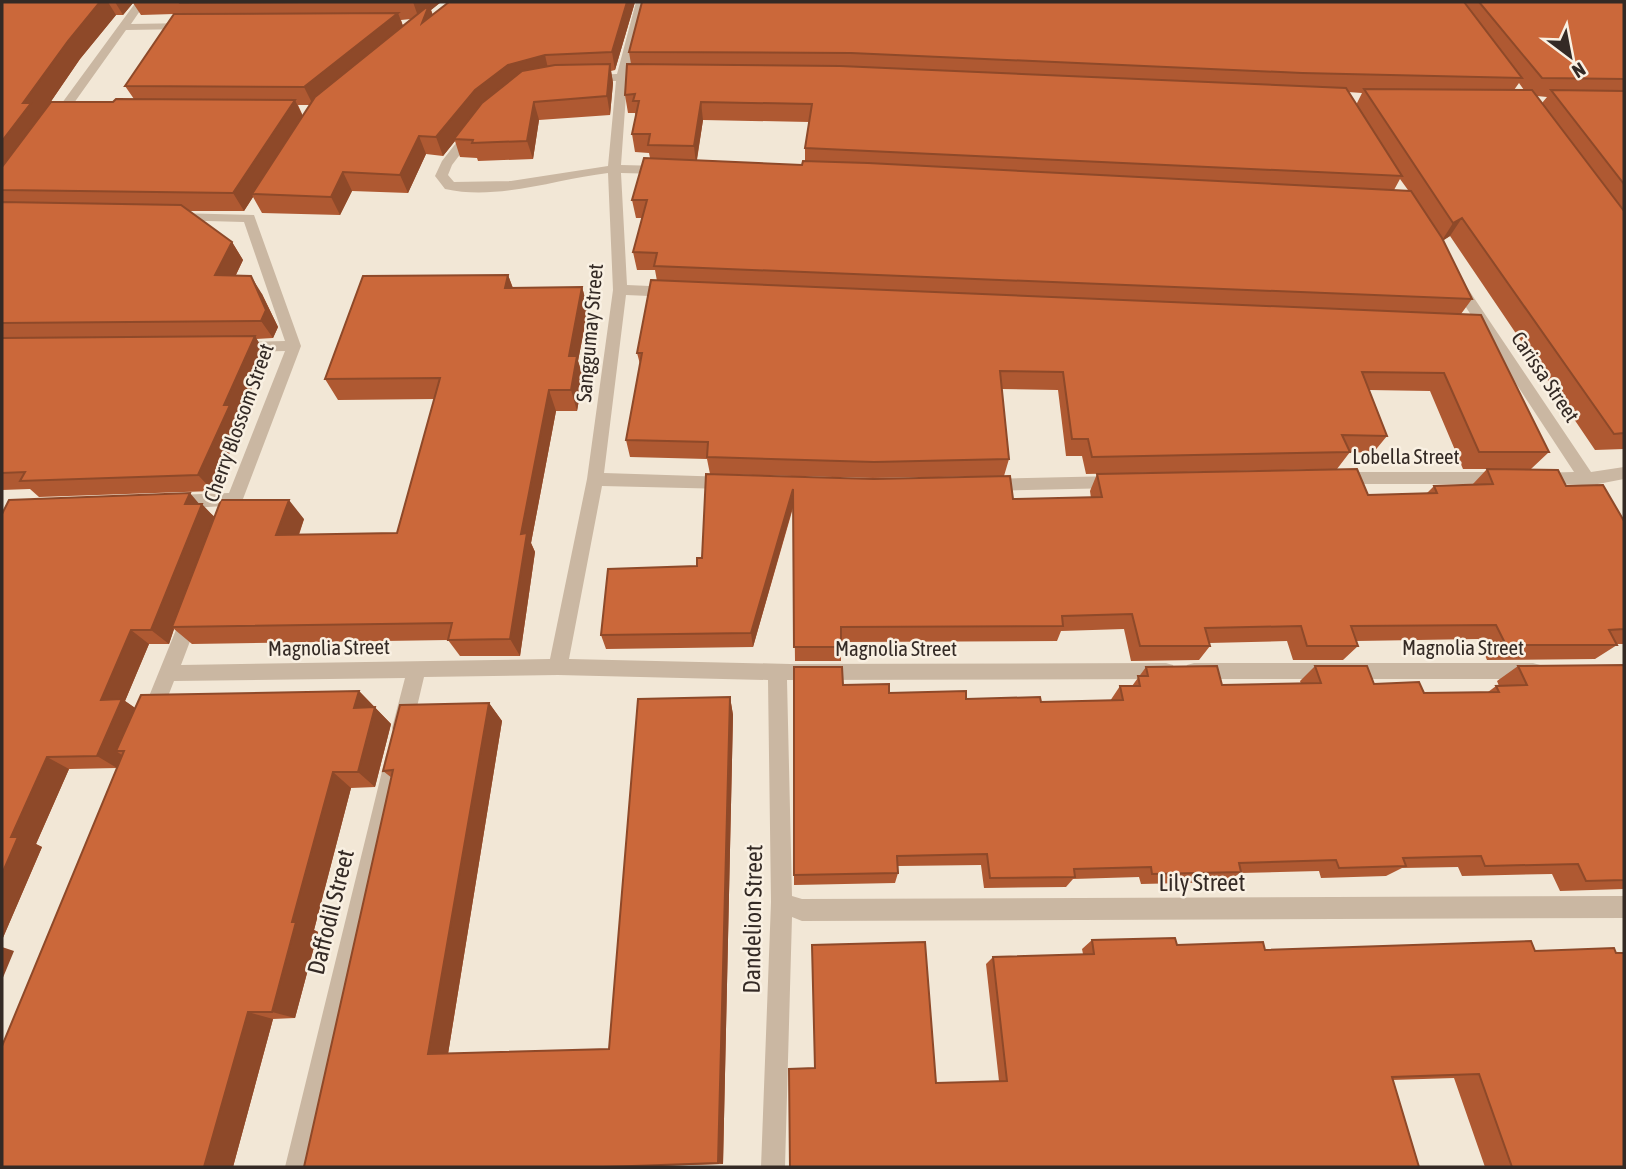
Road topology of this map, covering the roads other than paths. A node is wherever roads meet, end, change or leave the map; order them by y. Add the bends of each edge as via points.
1 (141, 2) edge
2 (641, 2) edge
3 (202, 26) edge
4 (123, 27) junction
5 (622, 77) junction
6 (661, 77) edge
7 (574, 78) edge
8 (480, 122) edge
9 (48, 131) edge
10 (614, 169) junction
11 (681, 170) edge
12 (157, 216) edge
13 (1449, 270) edge
14 (620, 290) junction
15 (689, 293) edge
16 (294, 346) junction
17 (225, 347) edge
18 (1624, 473) edge
19 (1315, 478) edge
20 (595, 479) junction
21 (1586, 479) junction
22 (1135, 482) edge
23 (747, 483) edge
24 (970, 485) edge
25 (235, 499) junction
26 (1601, 500) edge
27 (152, 503) edge
28 (221, 536) edge
29 (197, 598) edge
30 (558, 667) junction
31 (416, 670) junction
32 (777, 671) junction
33 (1555, 671) edge
34 (169, 673) junction
35 (142, 735) edge
36 (782, 902) junction
37 (1624, 907) edge
38 (297, 1167) edge
39 (773, 1167) edge

1 - 4 street
2 - 5 street, Sanggumay Street
3 - 4 street
4 - 9 street via 71,110
5 - 6 street
5 - 7 street
5 - 10 street, Sanggumay Street
8 - 10 street via 446,164 441,176 450,186 494,186
10 - 11 street
10 - 14 street, Sanggumay Street
12 - 16 street, Cherry Blossom Street via 252,213
13 - 21 street, Carissa Street via 1477,326
14 - 15 street
14 - 20 street, Sanggumay Street
16 - 17 street
16 - 25 street, Cherry Blossom Street
18 - 21 street, Lobella Street
19 - 21 street, Lobella Street
20 - 23 street
20 - 30 street, Sanggumay Street
21 - 26 street, Carissa Street
22 - 24 street
25 - 27 street
25 - 28 street, Cherry Blossom Street
29 - 34 street
30 - 31 street, Magnolia Street
30 - 32 street, Magnolia Street
31 - 34 street, Magnolia Street
31 - 38 street, Daffodil Street
32 - 33 street, Magnolia Street
32 - 36 street, Dandelion Street
34 - 35 street
36 - 37 street, Lily Street via 802,910
36 - 39 street, Dandelion Street

